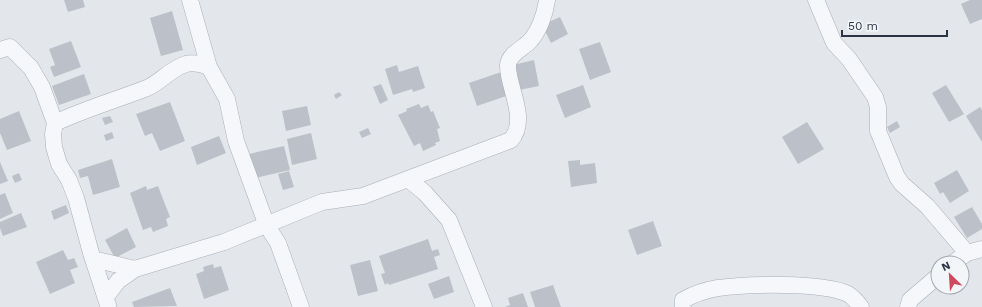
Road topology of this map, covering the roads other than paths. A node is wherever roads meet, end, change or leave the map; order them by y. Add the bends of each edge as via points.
1 (190, 0) edge
2 (546, 0) edge
3 (816, 0) edge
4 (0, 50) edge
5 (210, 67) junction
6 (55, 123) junction
7 (409, 180) junction
8 (266, 226) junction
9 (975, 251) edge
10 (93, 260) junction
11 (135, 269) junction
12 (930, 283) edge
13 (107, 302) edge
14 (300, 307) edge
15 (484, 307) edge
16 (683, 307) edge
17 (862, 307) edge
18 (908, 307) edge

1 - 5 street
2 - 7 street via 541,23 529,42 511,58 508,65 517,103 515,136 511,140
3 - 9 street via 834,43 849,59 875,97 878,107 878,131 897,177
4 - 6 street via 10,46 31,68 42,87
5 - 6 street via 194,63 185,64 148,87 88,108
5 - 8 street via 227,99 236,141
6 - 10 street via 54,147 59,164 76,198
7 - 8 street via 363,196 322,202
7 - 15 street via 426,193 449,220
8 - 11 street via 224,242
8 - 14 street via 278,243
10 - 11 street
10 - 13 street
11 - 13 street via 118,281
12 - 18 street via 910,300
16 - 17 street via 683,300 717,288 775,285 828,289 849,295

